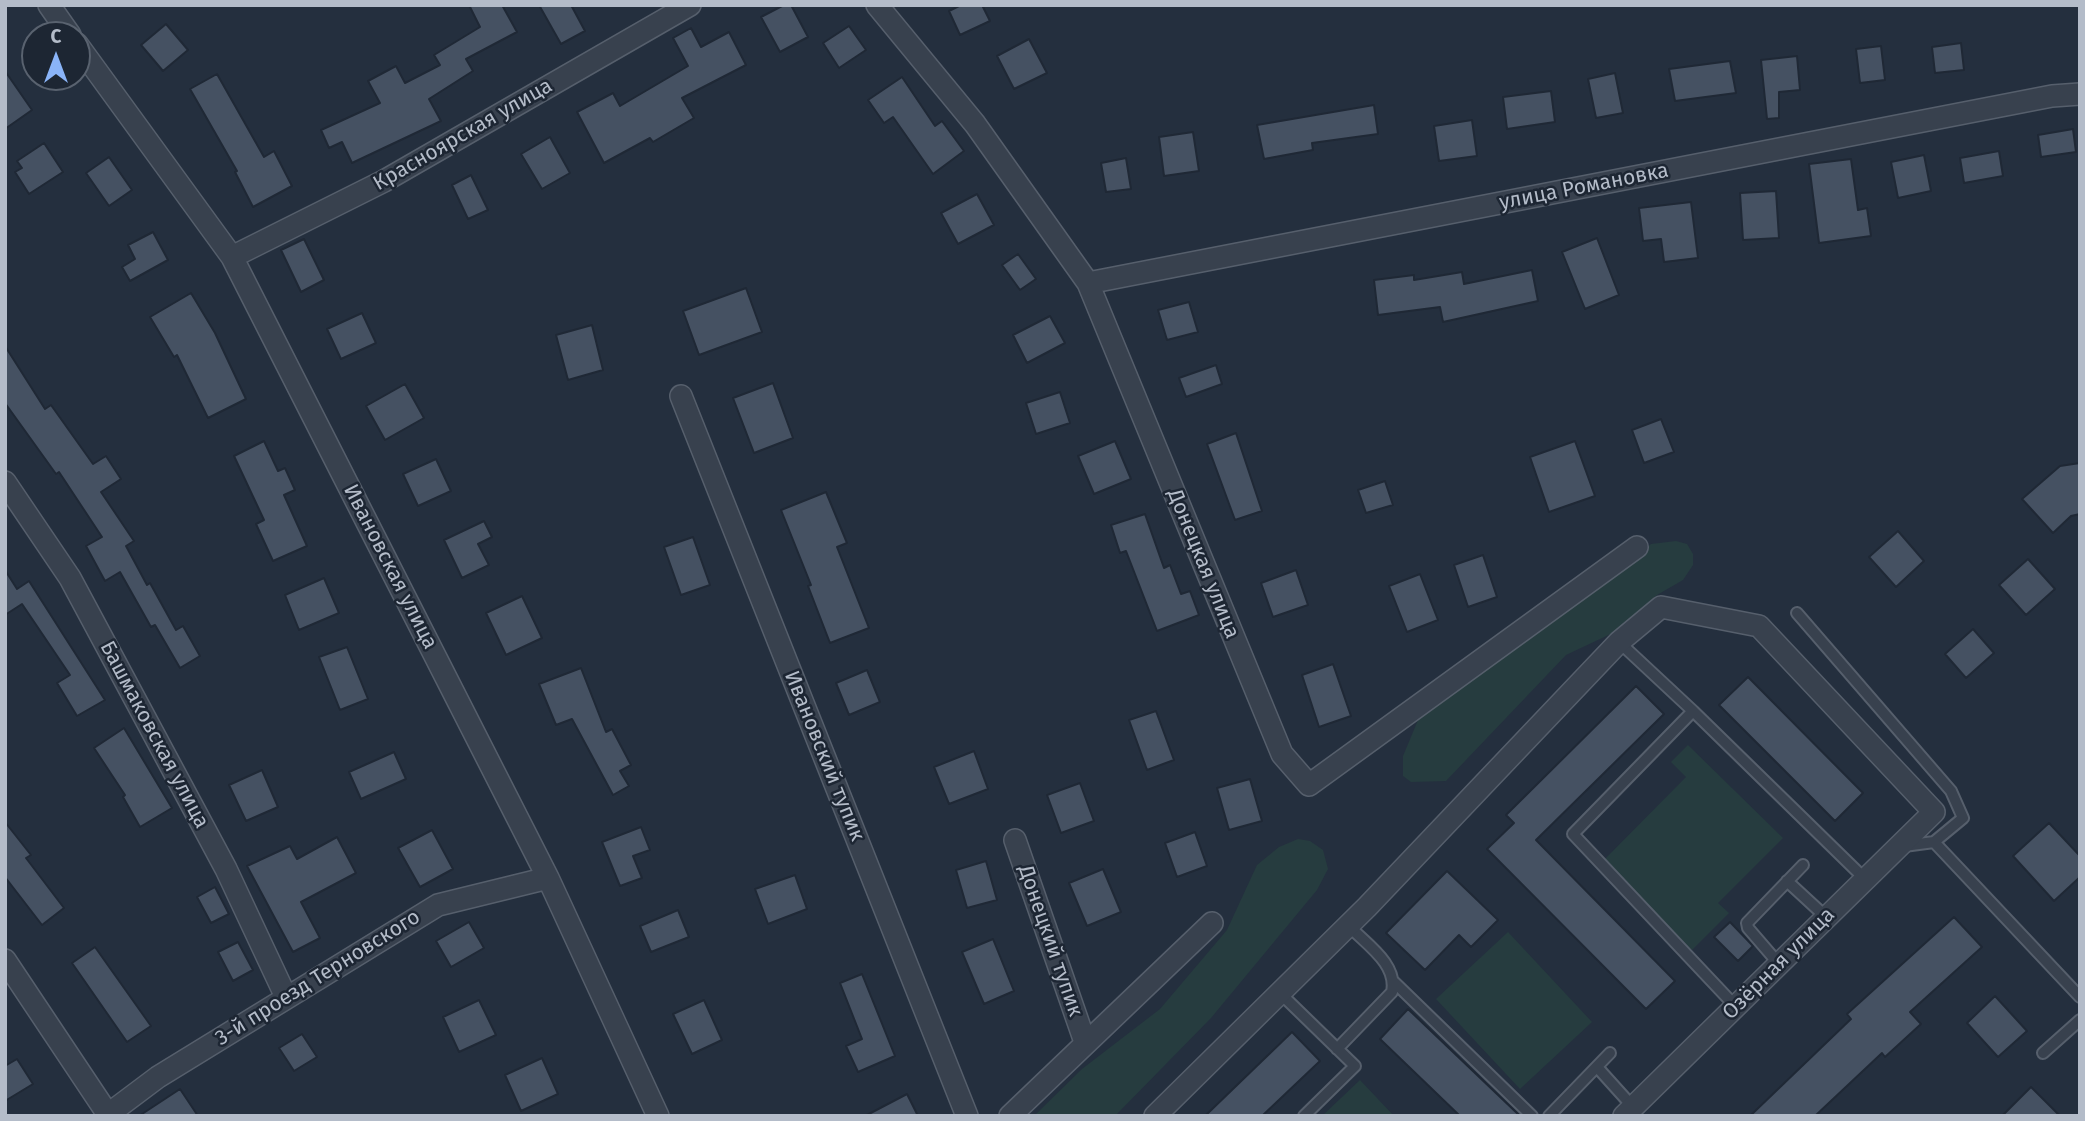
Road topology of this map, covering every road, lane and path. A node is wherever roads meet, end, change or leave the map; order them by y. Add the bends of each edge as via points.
1 (48, 5) edge
2 (690, 5) edge
3 (877, 5) edge
4 (60, 21) edge
5 (91, 63) edge
6 (2080, 94) edge
7 (232, 257) junction
8 (1088, 283) junction
9 (681, 396) dead end
10 (5, 482) edge
11 (1637, 547) dead end
12 (1797, 613) dead end
13 (1619, 642) junction
14 (1693, 711) junction
15 (1015, 840) dead end
16 (1934, 842) junction
17 (1898, 847) junction
18 (1803, 865) dead end
19 (548, 878) junction
20 (1864, 878) junction
21 (1787, 881) junction
22 (1826, 917) junction
23 (1212, 923) dead end
24 (1349, 926) junction
25 (5, 960) edge
26 (1779, 964) junction
27 (1394, 982) junction
28 (1280, 993) junction
29 (286, 997) junction
30 (2080, 997) edge
31 (1737, 1008) junction
32 (2080, 1020) edge
33 (1085, 1042) junction
34 (1337, 1049) junction
35 (1611, 1053) dead end
36 (2043, 1053) dead end
37 (1597, 1067) junction
38 (1628, 1111) edge
39 (108, 1115) edge
40 (658, 1116) edge
41 (967, 1116) edge
42 (1010, 1116) edge
43 (1156, 1116) edge
44 (1304, 1116) edge
45 (1532, 1116) edge
46 (1549, 1116) edge

1 - 4 street
2 - 7 street, Красноярская улица via 384,181
3 - 8 street, Донецкая улица via 975,124
5 - 7 street, Ивановская улица
6 - 8 street, улица Романовка
7 - 19 street, Ивановская улица
8 - 11 street, Донецкая улица via 1282,754 1309,785
9 - 41 street, Ивановский тупик
10 - 29 street, Башмаковская улица via 70,578 226,869
12 - 16 lane via 1951,791 1962,818
13 - 14 lane
13 - 17 street, Озёрная улица via 1661,607 1759,626 1934,812
13 - 24 street
14 - 20 lane
14 - 31 lane via 1573,834
15 - 33 street, Донецкий тупик
16 - 17 lane
16 - 30 lane
17 - 20 street, Озёрная улица
18 - 21 lane
19 - 29 street, 3-й проезд Терновского via 438,905
19 - 40 street, Ивановская улица
20 - 22 street, Озёрная улица
21 - 22 lane
21 - 26 lane via 1747,923
22 - 26 street, Озёрная улица
23 - 33 street
24 - 27 lane via 1391,970
24 - 28 street
25 - 39 street
26 - 31 street, Озёрная улица
27 - 34 lane via 1392,992
27 - 45 lane
28 - 34 lane
28 - 43 street
29 - 39 street, 3-й проезд Терновского
31 - 38 street, Озёрная улица
32 - 36 lane
33 - 42 street
34 - 44 lane via 1355,1066
35 - 37 lane
37 - 38 lane
37 - 46 lane

